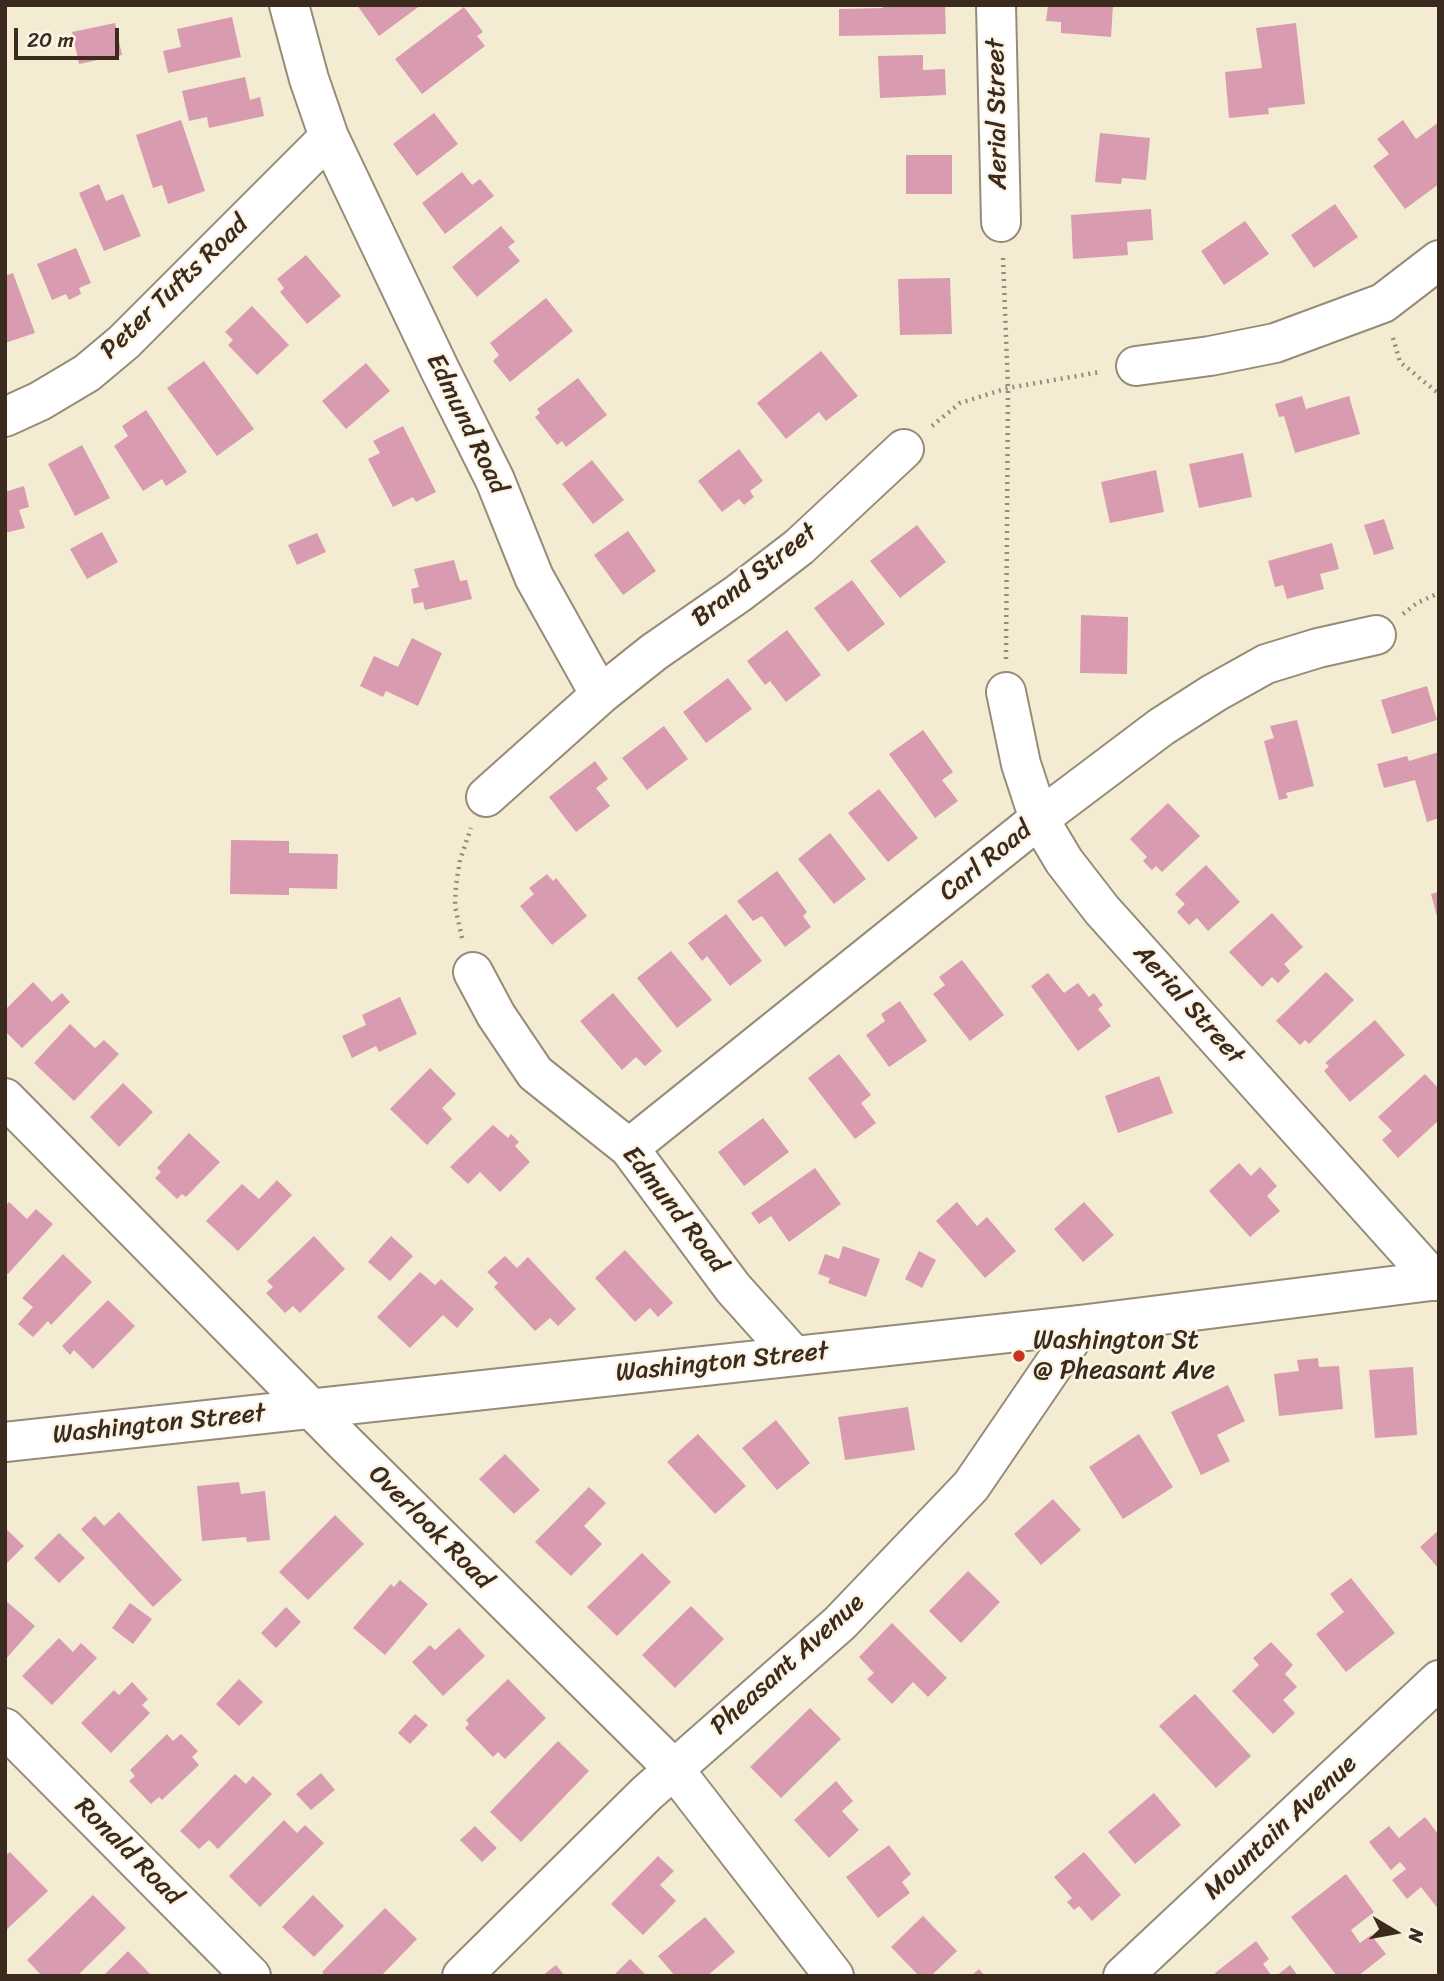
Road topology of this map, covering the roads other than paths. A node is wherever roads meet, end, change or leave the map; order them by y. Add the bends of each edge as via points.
1 (289, 5) edge
2 (996, 5) edge
3 (329, 137) junction
4 (1001, 222) road end
5 (1439, 260) edge
6 (1136, 366) road end
7 (5, 417) edge
8 (904, 449) road end
9 (1376, 635) dead end
10 (1006, 692) road end
11 (600, 695) junction
12 (486, 797) road end
13 (1039, 819) junction
14 (473, 972) road end
15 (5, 1098) edge
16 (629, 1148) junction
17 (1437, 1281) edge
18 (1081, 1325) junction
19 (794, 1356) junction
20 (311, 1408) junction
21 (5, 1442) edge
22 (1439, 1680) edge
23 (5, 1728) edge
24 (673, 1768) junction
25 (251, 1976) edge
26 (462, 1976) edge
27 (834, 1976) edge
28 (1123, 1976) edge

1 - 3 street, Edmund Road
2 - 4 street, Aerial Street
3 - 7 street, Peter Tufts Road via 124,342 87,373
3 - 11 street, Edmund Road via 495,480 534,577
5 - 6 street via 1383,303 1275,343
8 - 11 street, Brand Street via 799,547
9 - 13 street, Carl Road via 1266,664 1214,692
10 - 13 street, Aerial Street via 1021,764
11 - 12 street
13 - 16 street, Carl Road
13 - 17 street, Aerial Street via 1102,910
14 - 16 street, Edmund Road via 535,1073
15 - 20 street, Overlook Road
16 - 19 street, Edmund Road via 733,1287
17 - 18 street, Washington Street
18 - 19 street, Washington Street
18 - 24 street, Pheasant Avenue via 971,1486 840,1623
19 - 20 street, Washington Street
20 - 21 street, Washington Street
20 - 24 street, Overlook Road
22 - 28 street, Mountain Avenue
23 - 25 street, Ronald Road
24 - 26 street, Pheasant Avenue
24 - 27 street, Overlook Road

